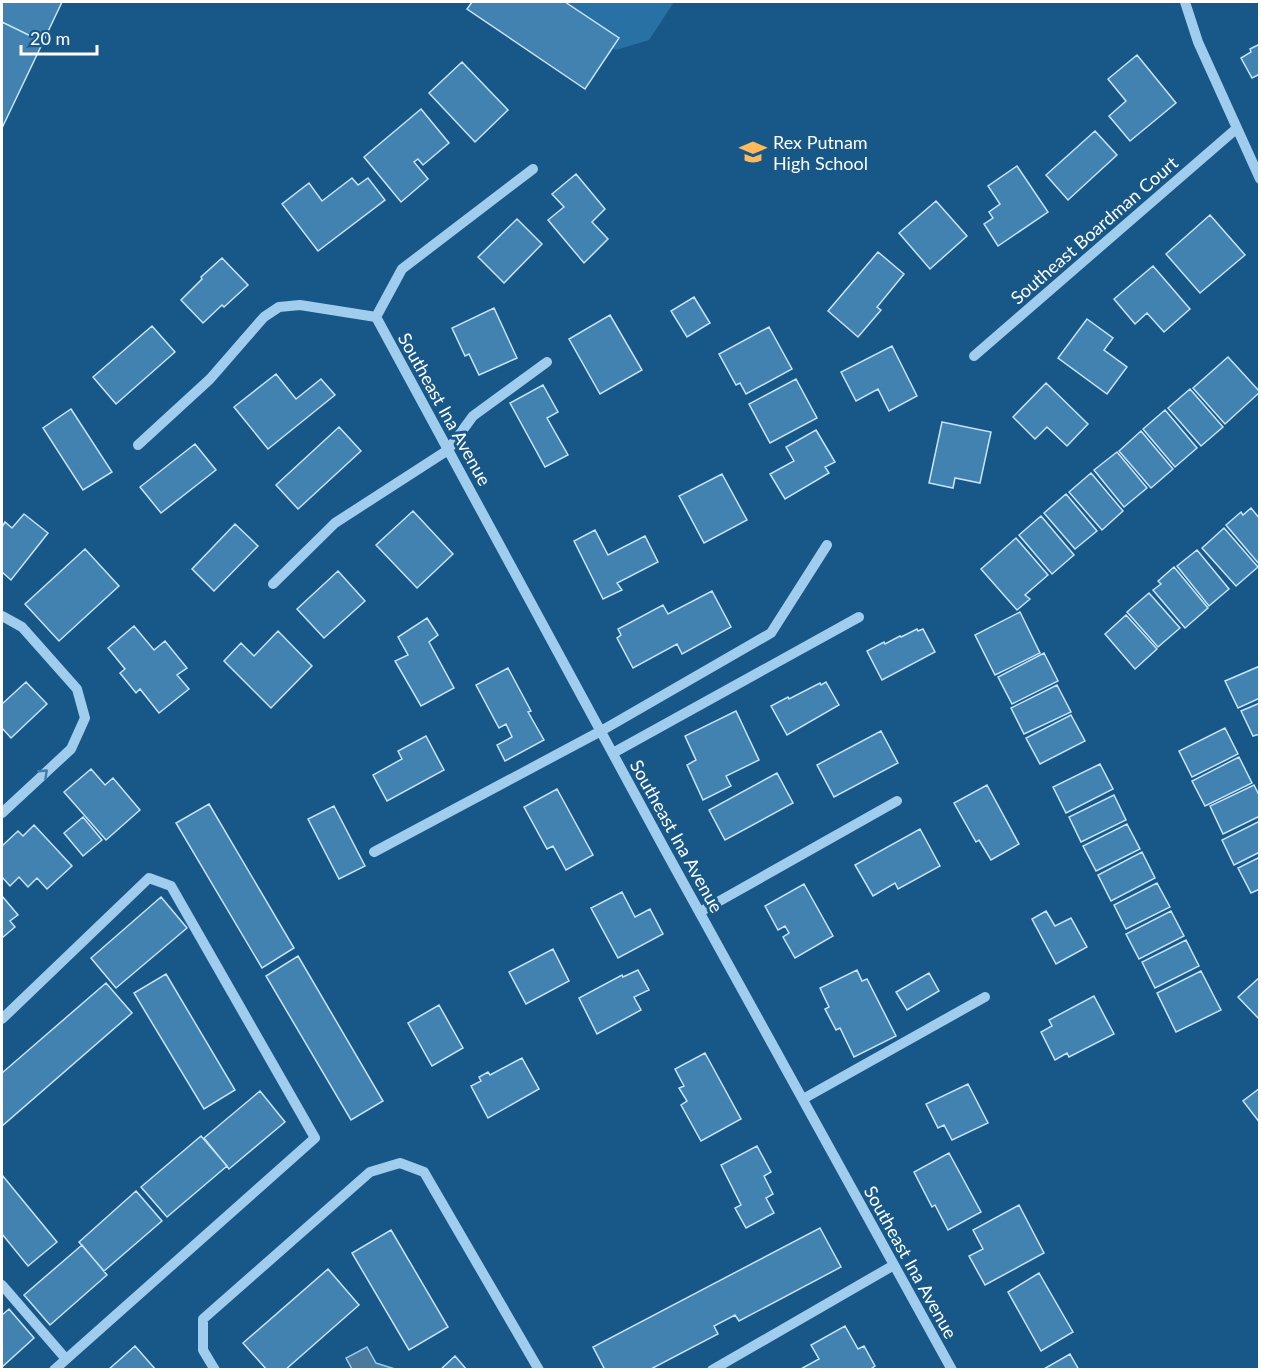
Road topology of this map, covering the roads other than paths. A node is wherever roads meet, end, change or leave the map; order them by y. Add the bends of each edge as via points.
1 (1185, 2) edge
2 (1236, 129) junction
3 (533, 169) dead end
4 (1260, 179) edge
5 (376, 317) junction
6 (974, 356) dead end
7 (547, 362) dead end
8 (138, 445) dead end
9 (448, 450) junction
10 (827, 545) dead end
11 (273, 584) dead end
12 (2, 616) edge
13 (859, 617) dead end
14 (601, 731) junction
15 (613, 753) junction
16 (897, 801) dead end
17 (2, 813) edge
18 (374, 852) dead end
19 (700, 912) junction
20 (985, 998) dead end
21 (2, 1019) edge
22 (802, 1099) junction
23 (894, 1265) junction
24 (2, 1284) edge
25 (66, 1359) junction
26 (54, 1370) edge
27 (215, 1370) edge
28 (539, 1370) edge
29 (712, 1370) edge
30 (952, 1370) edge

1 - 2 street
2 - 4 street
2 - 6 street, Southeast Boardman Court
3 - 5 street via 402,269
5 - 8 street via 300,305 279,307 264,317 210,379
5 - 9 street, Southeast Ina Avenue
7 - 9 street via 473,416
9 - 11 street via 335,523
9 - 14 street, Southeast Ina Avenue
10 - 14 street via 771,633
17 -> 12 street via 71,749 85,718 77,689 22,627
13 - 15 street
14 - 15 street, Southeast Ina Avenue
14 - 18 street
15 - 19 street, Southeast Ina Avenue
16 - 19 street
19 - 22 street, Southeast Ina Avenue
20 - 22 street
21 - 25 street via 149,878 171,886 315,1138
22 - 23 street, Southeast Ina Avenue
23 - 29 street
23 - 30 street, Southeast Ina Avenue
24 - 25 street
25 - 26 street
27 - 28 street via 203,1350 203,1319 370,1172 400,1163 424,1172

